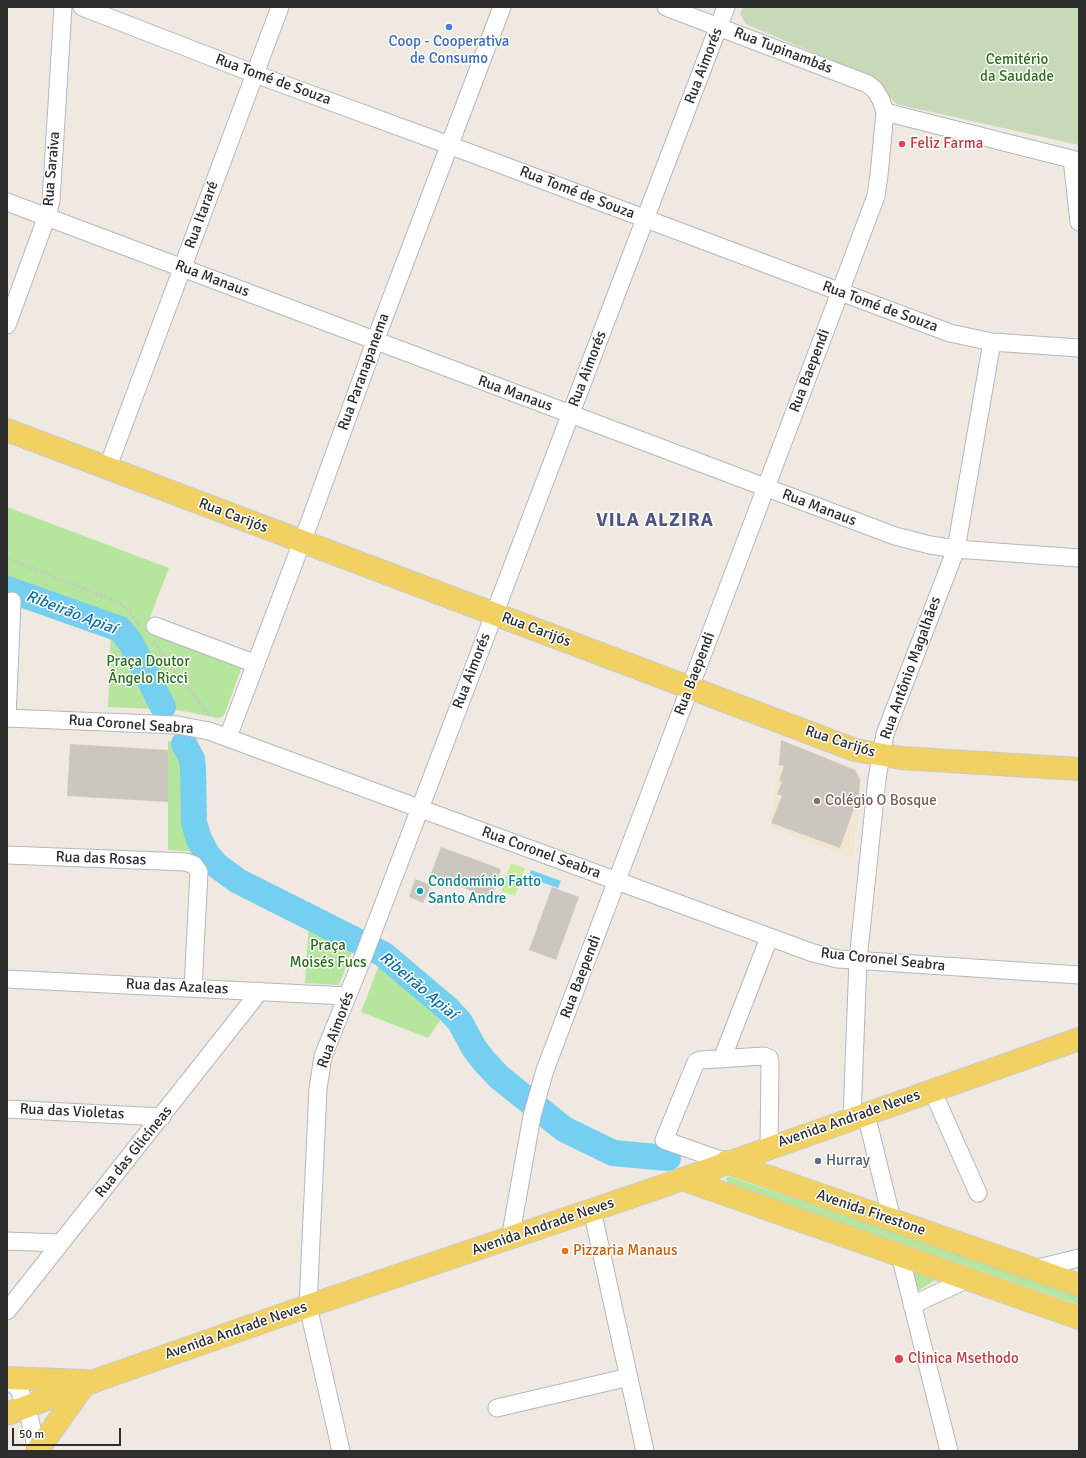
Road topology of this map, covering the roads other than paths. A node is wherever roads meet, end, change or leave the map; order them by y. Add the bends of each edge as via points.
1 (63, 7) edge
2 (82, 7) edge
3 (280, 7) edge
4 (502, 7) edge
5 (666, 7) edge
6 (726, 7) edge
7 (719, 27) junction
8 (255, 74) junction
9 (885, 112) junction
10 (448, 145) junction
11 (1076, 160) edge
12 (7, 202) edge
13 (48, 216) junction
14 (645, 219) junction
15 (1079, 222) edge
16 (183, 267) junction
17 (840, 292) junction
18 (7, 325) edge
19 (375, 342) junction
20 (992, 342) junction
21 (1079, 348) edge
22 (571, 414) junction
23 (7, 430) edge
24 (107, 469) junction
25 (765, 488) junction
26 (302, 542) junction
27 (956, 549) junction
28 (1079, 558) edge
29 (12, 601) dead end
30 (494, 614) junction
31 (149, 631) road end
32 (256, 664) junction
33 (690, 688) junction
34 (7, 718) edge
35 (228, 737) junction
36 (881, 756) junction
37 (1079, 769) edge
38 (420, 808) junction
39 (7, 855) edge
40 (617, 882) junction
41 (769, 938) junction
42 (858, 960) junction
43 (1079, 975) edge
44 (7, 979) edge
45 (193, 988) junction
46 (260, 991) junction
47 (347, 996) junction
48 (1079, 1039) edge
49 (722, 1059) junction
50 (932, 1090) junction
51 (7, 1109) edge
52 (859, 1116) junction
53 (162, 1117) junction
54 (769, 1148) junction
55 (726, 1162) junction
56 (682, 1179) junction
57 (978, 1192) dead end
58 (592, 1210) junction
59 (892, 1220) junction
60 (510, 1239) junction
61 (7, 1241) edge
62 (61, 1243) junction
63 (900, 1255) junction
64 (1079, 1258) edge
65 (1034, 1269) junction
66 (968, 1279) junction
67 (1079, 1285) edge
68 (912, 1305) junction
69 (308, 1306) junction
70 (7, 1311) edge
71 (1079, 1318) edge
72 (629, 1377) junction
73 (7, 1379) edge
74 (92, 1382) junction
75 (497, 1408) dead end
76 (17, 1410) edge
77 (37, 1451) edge
78 (341, 1451) edge
79 (645, 1451) edge
80 (949, 1451) edge

1 - 13 street, Rua Saraiva
2 - 8 street, Rua Tomé de Souza
3 - 8 street, Rua Itararé
4 - 10 street, Rua Paranapanema
5 - 7 street, Rua Tupinambás
6 - 7 street, Rua Aimorés
7 - 9 street, Rua Tupinambás via 868,84 875,90
7 - 14 street, Rua Aimorés
8 - 10 street, Rua Tomé de Souza
8 - 16 street, Rua Itararé
9 - 11 street
9 - 17 street, Rua Baependi via 876,196
10 - 14 street, Rua Tomé de Souza
10 - 19 street, Rua Paranapanema
11 - 15 street
12 - 13 street, Rua Manaus
13 - 16 street, Rua Manaus
13 - 18 street, Rua Saraiva
14 - 17 street, Rua Tomé de Souza
14 - 22 street, Rua Aimorés
16 - 19 street, Rua Manaus
16 - 24 street, Rua Itararé
17 - 20 street, Rua Tomé de Souza via 950,333
17 - 25 street, Rua Baependi
19 - 22 street, Rua Manaus
19 - 26 street, Rua Paranapanema
20 - 21 street, Rua Tomé de Souza
20 - 27 street, Rua Antônio Magalhães
22 - 25 street, Rua Manaus
22 - 30 street, Rua Aimorés
23 - 24 main road, Rua Carijós
24 - 26 main road, Rua Carijós
25 - 27 street, Rua Manaus via 896,536
25 - 33 street, Rua Baependi
26 - 30 main road, Rua Carijós
26 - 32 street, Rua Paranapanema
27 - 28 street, Rua Manaus
27 - 36 street, Rua Antônio Magalhães via 885,734
29 - 34 street
30 - 33 main road, Rua Carijós
30 - 38 street, Rua Aimorés
31 - 32 street
32 - 35 street, Rua Paranapanema
33 - 36 main road, Rua Carijós via 855,750
33 - 40 street, Rua Baependi
34 - 35 street, Rua Coronel Seabra via 177,725
35 - 38 street, Rua Coronel Seabra
36 - 37 main road, Rua Carijós
36 - 42 street, Rua Antônio Magalhães via 876,779
38 - 40 street, Rua Coronel Seabra
38 - 47 street, Rua Aimorés
39 - 45 street, Rua das Rosas via 186,862 194,865 199,872
40 - 41 street, Rua Coronel Seabra
40 - 60 street, Rua Baependi via 545,1070 532,1116
41 - 42 street, Rua Coronel Seabra via 813,953 838,959
41 - 49 street
42 - 43 street, Rua Coronel Seabra
42 - 52 street, Rua Antônio Magalhães
44 - 45 street, Rua das Azaleas
45 - 46 street, Rua das Azaleas
46 - 47 street, Rua das Azaleas
46 - 53 street, Rua das Glicíneas
47 - 69 street, Rua Aimorés via 324,1056 318,1089
48 - 50 main road, Avenida Andrade Neves
49 - 54 street via 764,1056 768,1058
49 - 55 street, Avenida Firestone via 696,1062 664,1140
50 - 52 main road, Avenida Andrade Neves
50 - 57 street
51 - 53 street, Rua das Violetas
52 - 54 main road, Avenida Andrade Neves
52 - 59 street, Rua Antônio Magalhães
53 - 62 street, Rua das Glicíneas
54 - 55 main road, Avenida Andrade Neves
55 - 56 main road, Avenida Andrade Neves
55 - 59 main road, Avenida Firestone
56 - 58 main road, Avenida Andrade Neves
56 - 63 main road, Avenida Firestone
58 - 60 main road, Avenida Andrade Neves
58 - 72 street
59 - 65 main road, Avenida Firestone
60 - 69 main road, Avenida Andrade Neves
61 - 62 street
62 - 70 street, Rua das Glicíneas
63 - 66 main road, Avenida Firestone
63 - 68 street
64 - 65 street
65 - 67 main road, Avenida Firestone
66 - 68 street
66 - 71 main road, Avenida Firestone
68 - 80 street
69 - 74 main road, Avenida Andrade Neves
69 - 78 street, Rua Aimorés
72 - 75 street
72 - 79 street
73 - 74 main road
73 - 76 street via 18,1388
74 - 76 main road, Avenida Andrade Neves
74 - 77 main road
76 - 77 street

